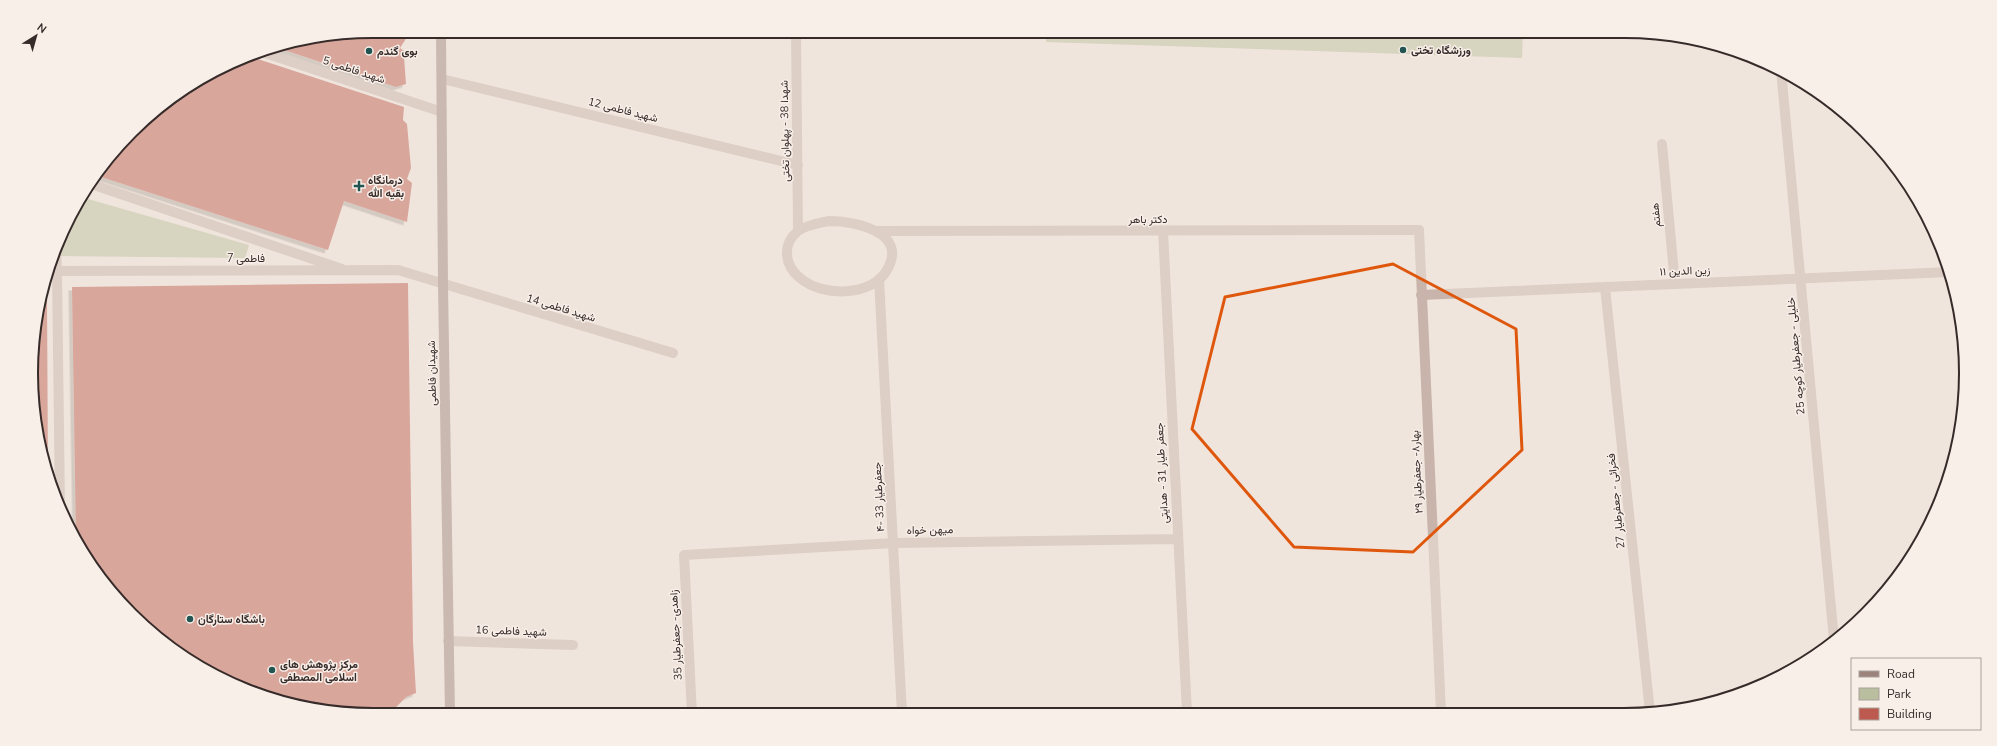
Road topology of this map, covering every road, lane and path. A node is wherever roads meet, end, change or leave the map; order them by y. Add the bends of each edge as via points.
1 (441, 38) edge
2 (796, 38) edge
3 (270, 54) edge
4 (1782, 78) edge
5 (442, 79) junction
6 (442, 112) junction
7 (1662, 144) dead end
8 (798, 165) junction
9 (95, 185) edge
10 (1419, 230) joint
11 (798, 231) junction
12 (877, 231) junction
13 (1162, 231) junction
14 (344, 270) junction
15 (54, 271) edge
16 (1943, 272) edge
17 (52, 276) edge
18 (1800, 278) junction
19 (878, 279) junction
20 (1675, 284) junction
21 (443, 285) junction
22 (1605, 287) junction
23 (1421, 294) junction
24 (673, 353) dead end
25 (59, 489) edge
26 (1177, 539) junction
27 (894, 543) junction
28 (684, 555) joint
29 (1833, 634) edge
30 (448, 641) junction
31 (574, 645) dead end
32 (1649, 707) edge
33 (450, 708) edge
34 (692, 708) edge
35 (902, 708) edge
36 (1187, 708) edge
37 (1440, 708) edge

1 - 5 main road, شهیدان فاطمی
2 - 8 street, شهدا 38 - پهلوان تختی
3 - 6 street, شهید فاطمی 5
4 - 18 street, خلیلی - جعفرطیار کوچه 25
5 - 6 main road, شهیدان فاطمی
5 - 8 street, شهید فاطمی 12
6 - 21 main road, شهیدان فاطمی
7 - 20 street, هفتم
8 - 11 street, شهدا 38 - پهلوان تختی
9 - 14 street
10 - 13 street, دکتر باهر
10 - 23 street, بهار۸- جعفرطیار ۲۹
11 - 12 street via 813,224 840,221 862,224
11 - 19 street via 789,242 786,256 791,269 801,279 832,292 864,288
12 - 13 street, دکتر باهر
12 - 19 street via 886,239 891,249 891,261 887,271
13 - 26 street, جعفر طیار 31 - هدایتی
14 - 15 street, فاطمی 7
14 - 21 street, فاطمی 7 via 398,270
16 - 18 street, زین الدین ۱۱
17 - 25 street
18 - 20 street, زین الدین ۱۱
18 - 29 street, خلیلی - جعفرطیار کوچه 25
19 - 27 street, ۴- جعفرطیار 33
20 - 22 street, زین الدین ۱۱
21 - 24 street, شهید فاطمی 14
21 - 30 main road, شهیدان فاطمی
22 - 23 street, زین الدین ۱۱
22 - 32 street, فخرائی - جعفرطیار 27
23 - 37 street, بهار۸- جعفرطیار ۲۹
26 - 27 street, میهن خواه
26 - 36 street, جعفر طیار 31 - هدایتی
27 - 28 street, میهن خواه
27 - 35 street, ۴- جعفرطیار 33
28 - 34 street, زاهدی- جعفرطیار 35
30 - 31 street, شهید فاطمی 16
30 - 33 main road, شهیدان فاطمی

